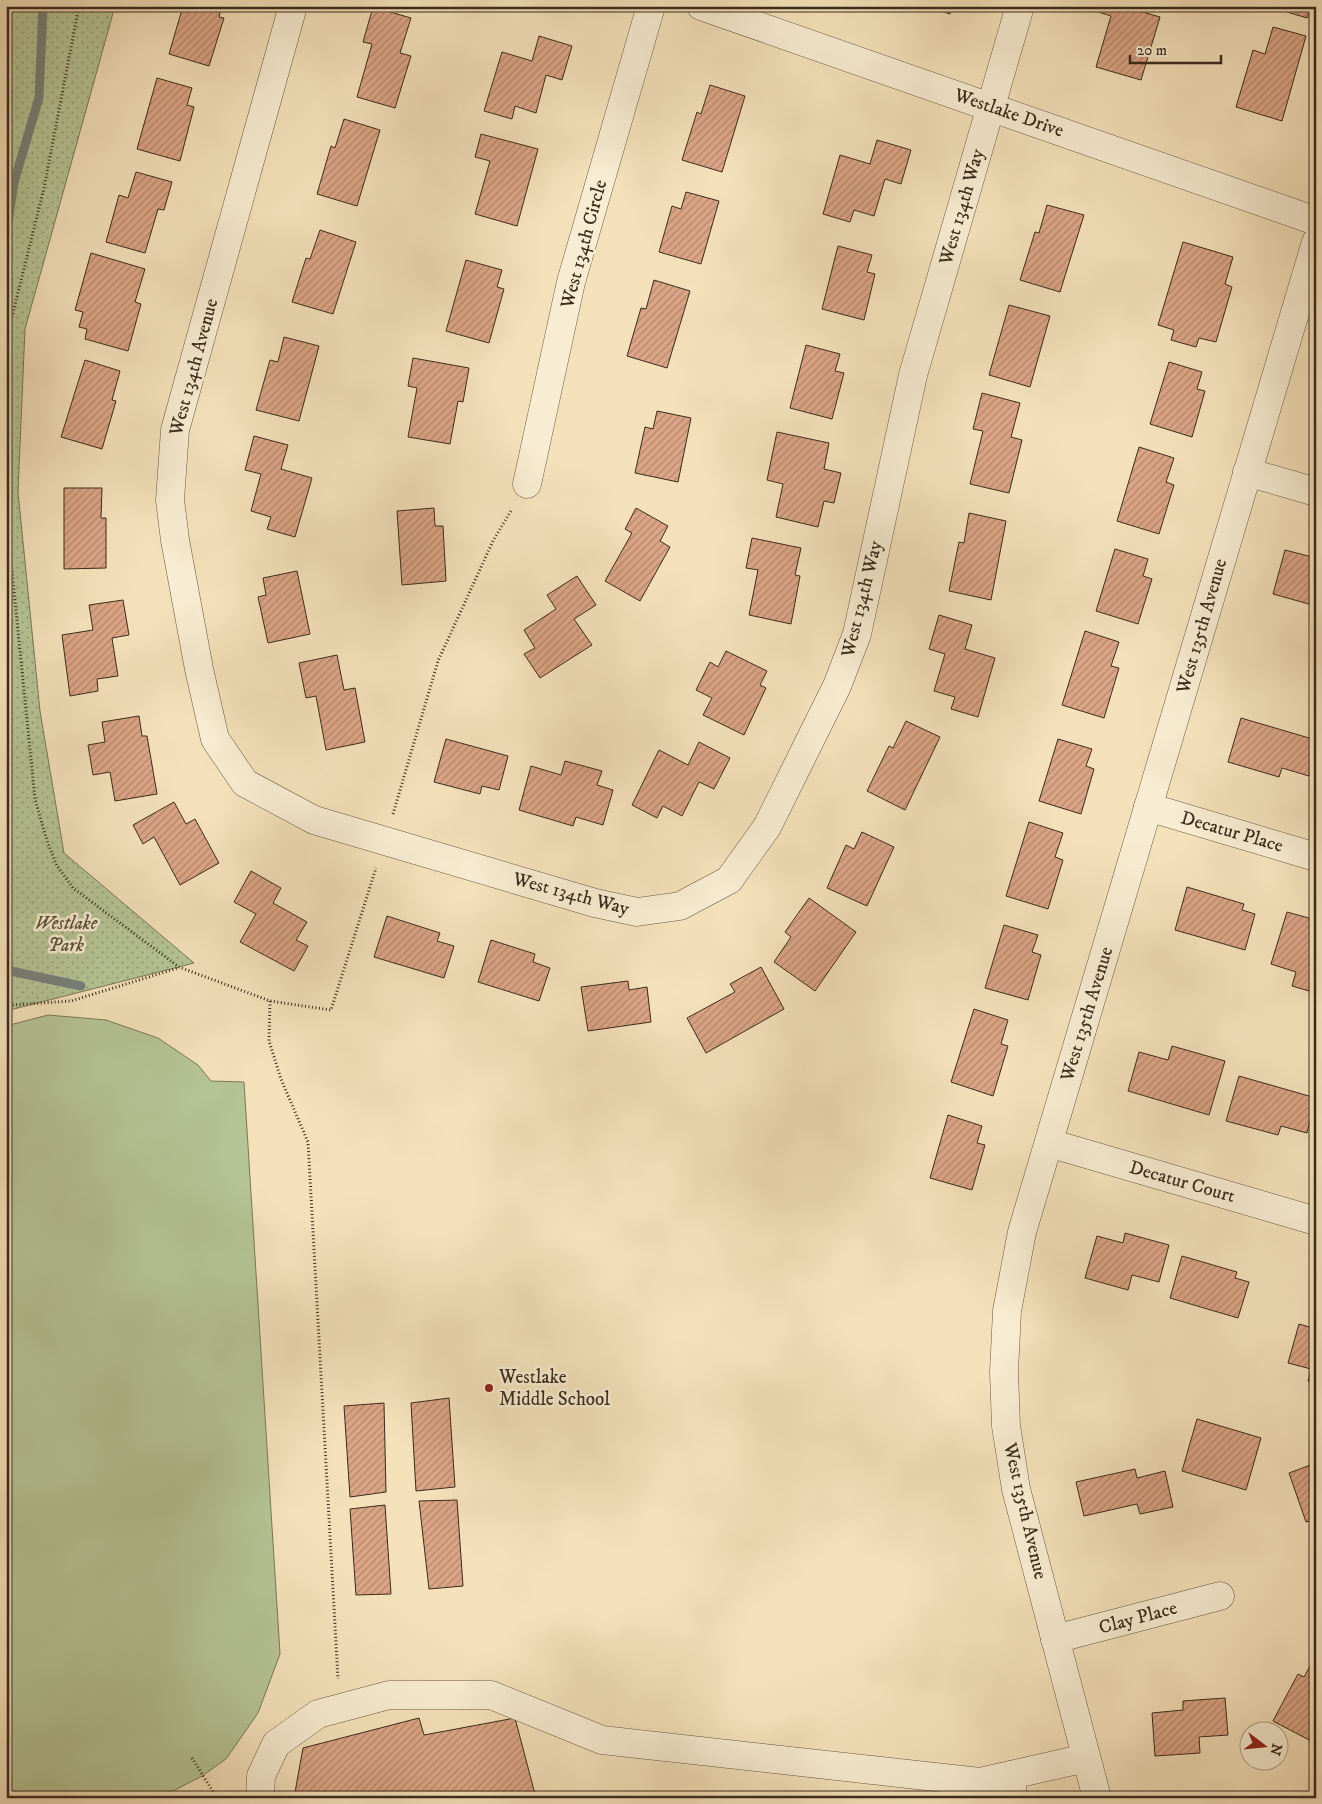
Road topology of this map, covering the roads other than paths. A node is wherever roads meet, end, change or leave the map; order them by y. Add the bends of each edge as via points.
1 (293, 6) edge
2 (651, 6) edge
3 (702, 6) edge
4 (1020, 6) edge
5 (991, 106) junction
6 (1316, 220) edge
7 (1316, 242) edge
8 (1247, 472) junction
9 (527, 484) road end
10 (1316, 492) edge
11 (1148, 808) junction
12 (385, 841) joint
13 (1316, 857) edge
14 (1049, 1143) junction
15 (1316, 1221) edge
16 (1220, 1596) dead end
17 (1055, 1640) junction
18 (1086, 1758) junction
19 (1012, 1786) edge
20 (260, 1798) edge
21 (1097, 1798) edge

1 - 12 street, West 134th Avenue via 174,430 170,500 199,669 215,739 246,783 314,820
2 - 9 street, West 134th Circle via 571,282
3 - 5 street, Westlake Drive
4 - 5 street, West 134th Way
5 - 6 street, Westlake Drive
5 - 12 street, West 134th Way via 913,374 857,634 837,686 767,827 729,880 680,906 637,912 595,903
7 - 8 street, West 135th Avenue
8 - 10 street
8 - 11 street, West 135th Avenue
11 - 13 street, Decatur Place
11 - 14 street, West 135th Avenue
14 - 15 street, Decatur Court
14 - 17 street, West 135th Avenue via 1022,1232 1007,1311 1004,1372 1006,1426 1016,1489
16 - 17 street, Clay Place
17 - 18 street, West 135th Avenue
18 - 19 street
18 - 21 street, West 135th Avenue
19 - 20 street via 602,1740 491,1695 389,1695 318,1714 276,1744 261,1776

